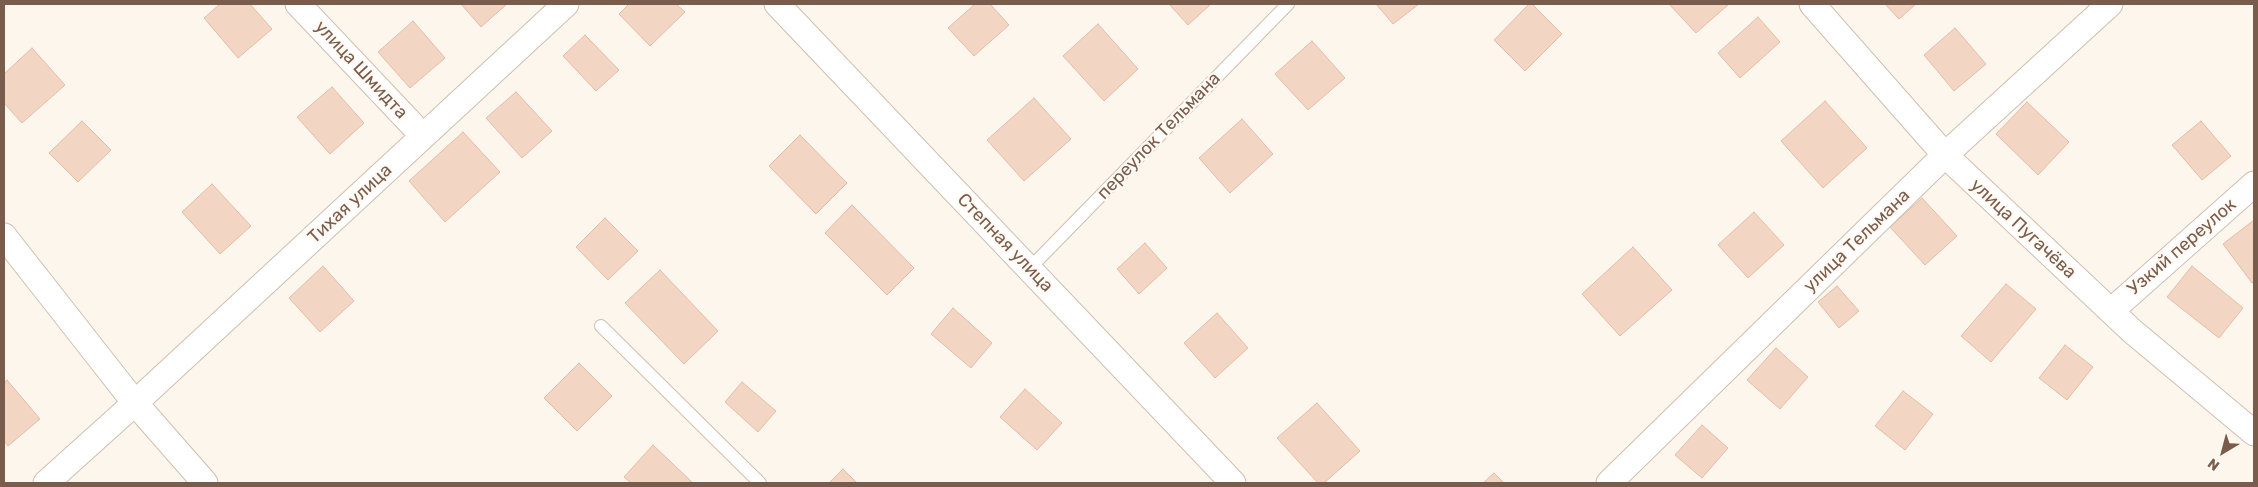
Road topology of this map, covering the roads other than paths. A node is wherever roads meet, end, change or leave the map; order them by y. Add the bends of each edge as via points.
1 (298, 4) edge
2 (566, 4) edge
3 (777, 4) edge
4 (1288, 4) edge
5 (1812, 4) edge
6 (2110, 4) edge
7 (423, 136) junction
8 (1945, 155) junction
9 (2254, 184) edge
10 (4, 236) edge
11 (1030, 268) junction
12 (2111, 311) junction
13 (601, 326) dead end
14 (135, 404) junction
15 (2254, 433) edge
16 (46, 483) edge
17 (204, 483) edge
18 (760, 483) edge
19 (1232, 483) edge
20 (1609, 483) edge

1 - 7 street, улица Шмидта
2 - 7 street, Тихая улица
3 - 11 street, Степная улица
4 - 11 lane, переулок Тельмана
5 - 8 street, улица Пугачёва
6 - 8 street, улица Тельмана
7 - 14 street, Тихая улица
8 - 12 street, улица Пугачёва
8 - 20 street, улица Тельмана
9 - 12 street, Узкий переулок
10 - 14 street
11 - 19 street, Степная улица
12 - 15 street, улица Пугачёва
13 - 18 lane
14 - 16 street, Тихая улица
14 - 17 street

